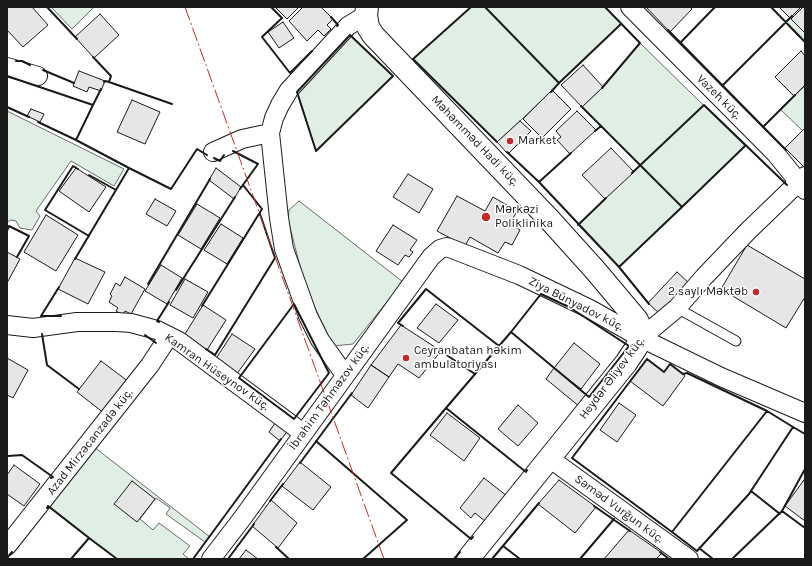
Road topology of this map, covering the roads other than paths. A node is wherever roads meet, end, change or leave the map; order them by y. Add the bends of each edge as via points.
1 (630, 7) edge
2 (361, 10) edge
3 (7, 67) edge
4 (38, 76) dead end
5 (270, 133) junction
6 (213, 152) dead end
7 (803, 182) edge
8 (454, 248) joint
9 (677, 308) junction
10 (7, 325) edge
11 (169, 336) junction
12 (641, 338) junction
13 (736, 341) dead end
14 (345, 375) junction
15 (805, 413) edge
16 (303, 433) junction
17 (549, 458) junction
18 (7, 546) edge
19 (211, 559) edge
20 (468, 559) edge
21 (689, 559) edge

1 - 7 street, Vazeh küç.
2 - 5 street via 288,90 274,118
2 - 12 street, Məhəmməd Hadi küç. via 373,35 595,270 637,320
3 - 4 street
5 - 6 street via 242,139
5 - 14 street via 284,249 308,316 320,340
7 - 9 street, Heydər Əliyev küç. via 748,231
8 - 12 street, Ziya Bünyadov küç. via 519,274 590,308
8 - 14 street, İbrahim Təhməzov küç. via 440,249 431,257
9 - 12 street, Heydər Əliyev küç.
9 - 13 lane
10 - 11 street, Kamran Hüseynov küç. via 33,328 77,322 124,323 152,328
11 - 16 street, Kamran Hüseynov küç.
11 - 18 street, Azad Mirzəcanzadə küç. via 150,365
12 - 15 street, Ziya Bünyadov küç. via 721,377
12 - 17 street, Heydər Əliyev küç. via 626,363
14 - 16 street, İbrahim Təhməzov küç.
16 - 19 street, İbrahim Təhməzov küç.
17 - 20 street, Heydər Əliyev küç.
17 - 21 street, Səməd Vurğun küç.

